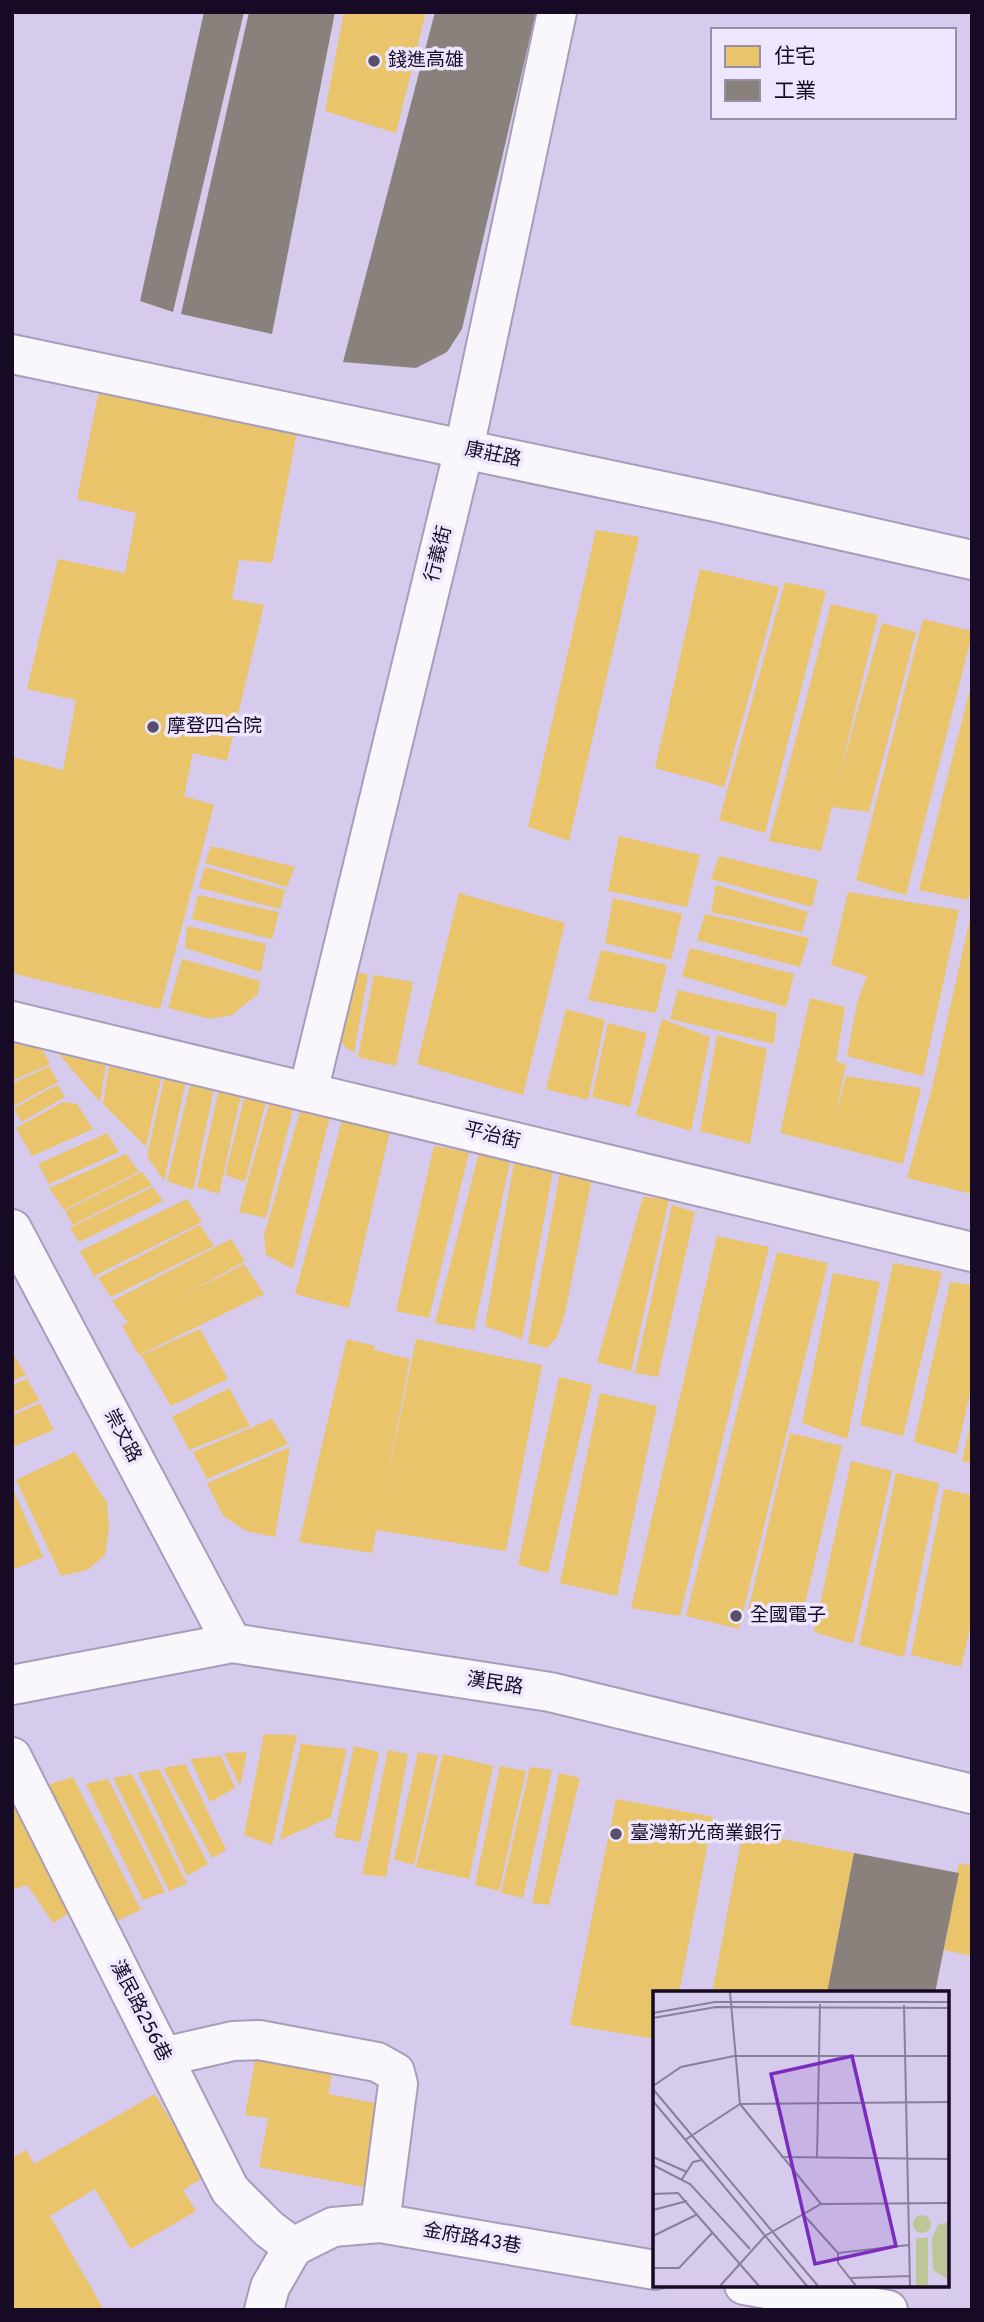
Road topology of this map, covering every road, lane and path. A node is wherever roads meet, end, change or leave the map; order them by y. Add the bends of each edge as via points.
1 (557, 12) edge
2 (12, 354) edge
3 (464, 449) junction
4 (972, 560) edge
5 (12, 1021) edge
6 (309, 1092) junction
7 (12, 1229) edge
8 (972, 1252) edge
9 (232, 1643) junction
10 (12, 1685) edge
11 (12, 1757) edge
12 (972, 1794) edge
13 (163, 2057) junction
14 (380, 2223) junction
15 (293, 2248) junction
16 (653, 2270) edge
17 (756, 2287) edge
18 (264, 2310) edge
19 (888, 2310) edge

1 - 3 street, 行義街
2 - 3 street, 康莊路
3 - 4 street, 康莊路
3 - 6 street, 行義街
5 - 6 street, 平治街
6 - 8 street, 平治街
7 - 9 street, 崇文路
9 - 10 street, 漢民路
9 - 12 street, 漢民路 via 550,1692
11 - 13 street, 漢民路256巷
13 - 14 street via 233,2041 259,2040 377,2062 395,2072 398,2084
13 - 15 street, 漢民路256巷 via 230,2190
14 - 15 street, 金府路43巷 via 333,2227
14 - 16 street, 金府路43巷
15 - 18 street via 270,2287
17 - 19 street

